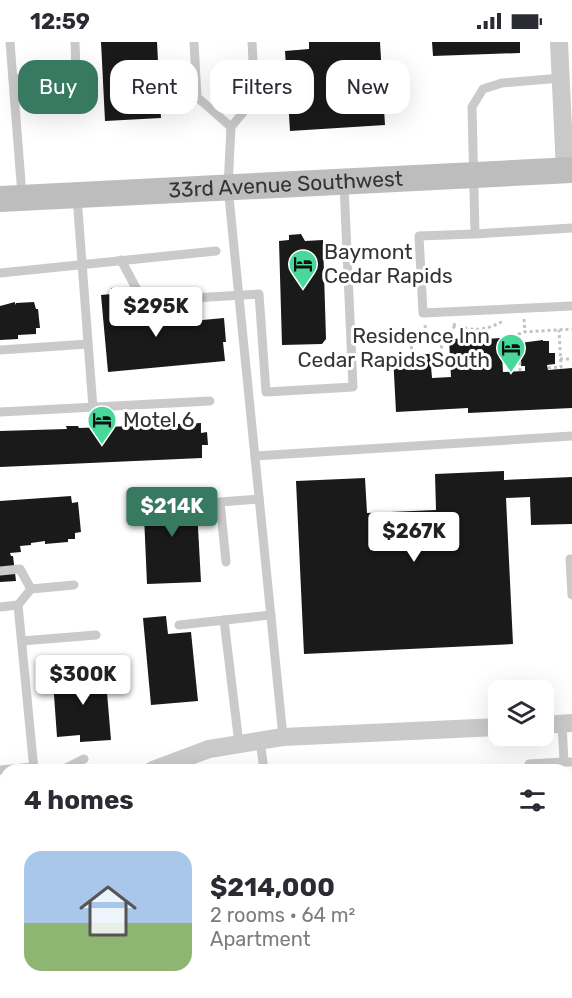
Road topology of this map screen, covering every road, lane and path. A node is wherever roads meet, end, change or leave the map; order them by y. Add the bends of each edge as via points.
1 (10, 42) edge
2 (75, 42) edge
3 (194, 42) edge
4 (252, 42) edge
5 (559, 42) edge
6 (561, 78) junction
7 (13, 79) junction
8 (231, 127) junction
9 (569, 171) edge
10 (472, 175) junction
11 (344, 181) junction
12 (228, 187) junction
13 (76, 195) junction
14 (11, 198) edge
15 (572, 228) edge
16 (475, 234) junction
17 (216, 251) dead end
18 (121, 260) junction
19 (82, 266) junction
20 (0, 273) edge
21 (239, 294) junction
22 (572, 306) edge
23 (522, 318) dead end
24 (508, 320) dead end
25 (435, 323) dead end
26 (449, 323) dead end
27 (456, 325) junction
28 (572, 329) edge
29 (559, 330) junction
30 (525, 332) junction
31 (88, 344) junction
32 (0, 350) edge
33 (412, 355) dead end
34 (560, 359) junction
35 (572, 359) edge
36 (450, 360) dead end
37 (548, 368) dead end
38 (520, 371) dead end
39 (210, 401) dead end
40 (93, 408) junction
41 (0, 412) edge
42 (572, 435) edge
43 (255, 456) junction
44 (259, 499) junction
45 (572, 559) edge
46 (226, 562) dead end
47 (0, 571) edge
48 (74, 585) dead end
49 (31, 589) junction
50 (572, 596) edge
51 (18, 605) junction
52 (0, 607) edge
53 (271, 615) junction
54 (224, 620) junction
55 (179, 625) dead end
56 (96, 635) dead end
57 (22, 641) junction
58 (567, 724) edge
59 (488, 727) edge
60 (283, 737) junction
61 (260, 741) junction
62 (238, 744) junction
63 (84, 759) dead end
64 (568, 762) edge
65 (33, 764) edge
66 (74, 764) edge
67 (168, 764) edge
68 (263, 764) edge
69 (529, 764) dead end

1 - 7 lane
2 - 7 lane via 76,68 66,78
3 - 8 lane via 197,97
4 - 8 lane via 255,98
5 - 6 street
6 - 9 street
6 - 10 lane via 502,82 483,89 472,107
7 - 14 lane
8 - 12 lane
9 - 10 street, 33rd Avenue Southwest
10 - 11 street, 33rd Avenue Southwest
10 - 16 lane
11 - 12 street, 33rd Avenue Southwest
11 - 21 lane via 353,387 266,392 260,296
12 - 13 street, 33rd Avenue Southwest
12 - 21 lane
13 - 14 street, 33rd Avenue Southwest
13 - 19 lane
15 - 16 lane
16 - 22 lane via 419,236 423,313
17 - 18 lane
18 - 19 lane
18 - 21 lane via 144,301
19 - 20 lane
19 - 31 lane
21 - 43 lane
23 - 30 path
24 - 27 path via 484,329 468,330
25 - 33 path via 425,323 426,342 411,342
26 - 27 path
27 - 36 path via 441,346 444,360
28 - 29 path
29 - 30 path
29 - 34 path
30 - 38 path via 519,335
31 - 32 lane
31 - 40 lane
34 - 35 path
34 - 37 path via 561,367
39 - 40 lane
40 - 41 lane
42 - 43 lane
43 - 44 lane
44 - 46 lane via 220,502
44 - 53 lane
45 - 50 lane
47 - 49 lane via 20,569
48 - 49 lane
49 - 51 lane
51 - 52 lane
51 - 57 lane
53 - 54 lane
53 - 60 lane
54 - 55 lane
54 - 62 lane
56 - 57 lane
57 - 65 lane
58 - 64 lane
59 - 60 street
60 - 61 street
61 - 62 street
61 - 68 lane
62 - 67 street via 209,749
63 - 66 lane
64 - 69 lane

